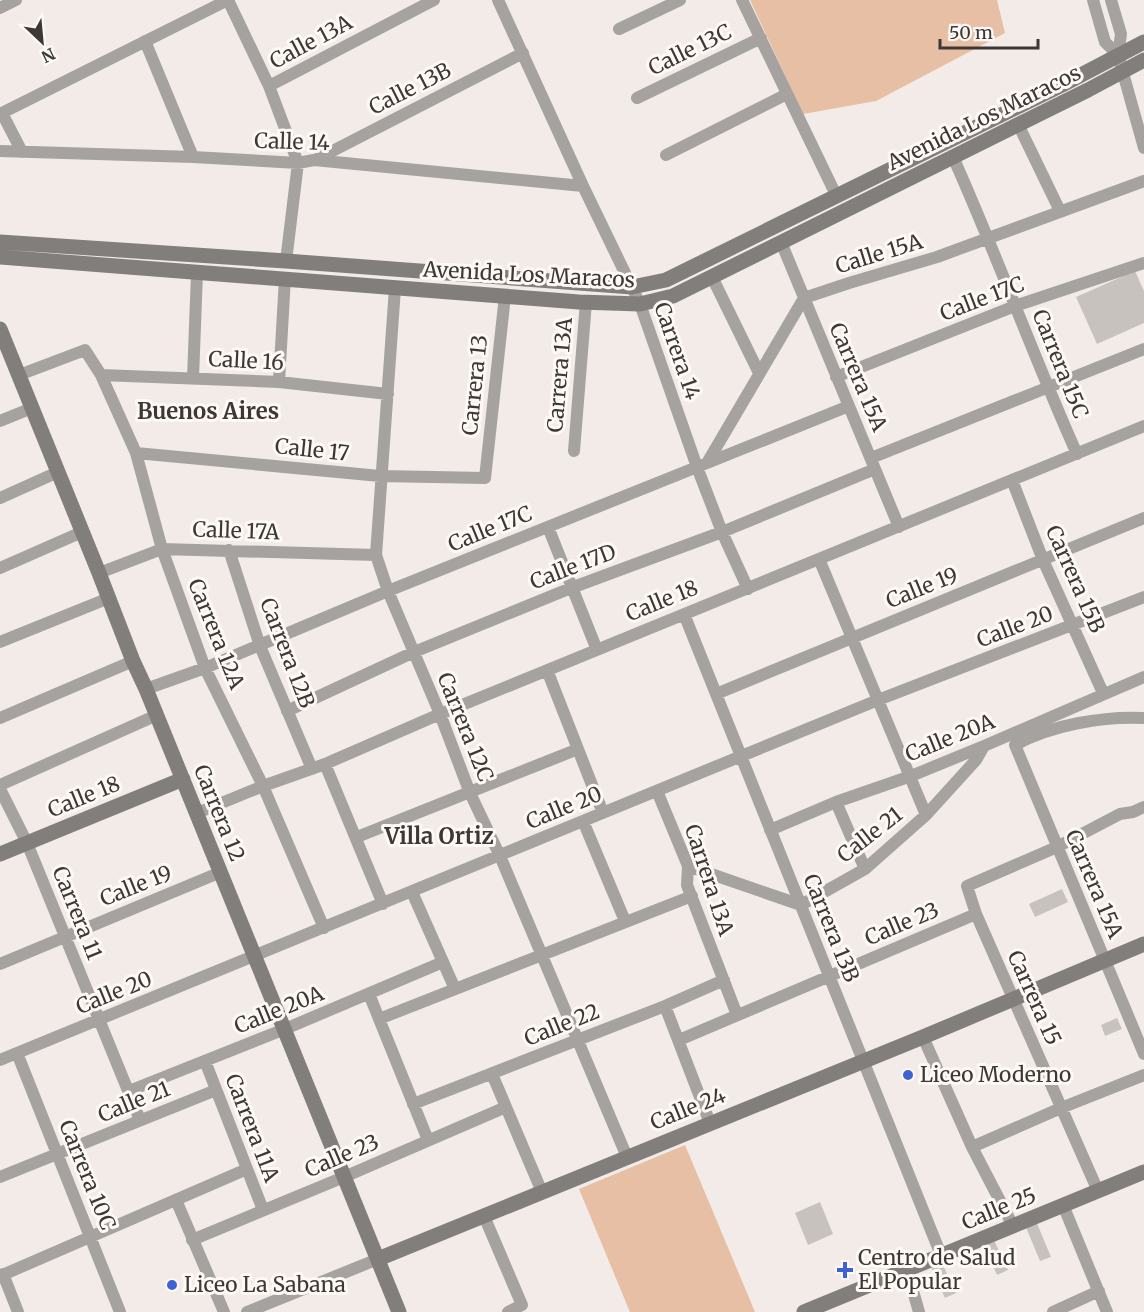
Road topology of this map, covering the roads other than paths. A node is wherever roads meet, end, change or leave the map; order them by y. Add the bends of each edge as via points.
1 (16, 0) edge
2 (228, 0) edge
3 (434, 0) edge
4 (498, 0) edge
5 (680, 0) edge
6 (742, 0) edge
7 (1093, 0) edge
8 (1111, 0) edge
9 (0, 8) edge
10 (619, 29) dead end
11 (761, 38) junction
12 (146, 41) junction
13 (1144, 42) edge
14 (523, 53) junction
15 (1118, 55) junction
16 (1144, 60) edge
17 (1123, 71) junction
18 (269, 86) junction
19 (787, 94) junction
20 (637, 98) dead end
21 (1, 113) edge
22 (1018, 124) junction
23 (1144, 148) edge
24 (0, 151) edge
25 (22, 152) junction
26 (666, 155) dead end
27 (193, 157) junction
28 (953, 157) junction
29 (314, 160) junction
30 (298, 163) junction
31 (1144, 181) edge
32 (583, 186) junction
33 (836, 195) junction
34 (1060, 211) junction
35 (986, 238) junction
36 (0, 242) edge
37 (781, 242) junction
38 (0, 257) edge
39 (286, 261) junction
40 (1144, 263) edge
41 (197, 273) junction
42 (712, 276) junction
43 (285, 278) junction
44 (632, 287) junction
45 (396, 288) junction
46 (505, 296) junction
47 (804, 298) junction
48 (586, 302) junction
49 (640, 304) junction
50 (1015, 306) junction
51 (1, 335) edge
52 (1144, 349) edge
53 (759, 373) junction
54 (19, 375) junction
55 (101, 375) junction
56 (836, 377) junction
57 (193, 378) junction
58 (279, 382) junction
59 (1047, 387) junction
60 (388, 394) junction
61 (849, 406) junction
62 (32, 408) junction
63 (0, 421) edge
64 (1144, 426) edge
65 (574, 450) dead end
66 (135, 453) junction
67 (1077, 454) junction
68 (873, 464) junction
69 (702, 465) junction
70 (58, 472) junction
71 (380, 476) junction
72 (484, 478) joint
73 (1012, 480) junction
74 (0, 498) edge
75 (1144, 518) edge
76 (548, 527) junction
77 (899, 527) junction
78 (82, 532) junction
79 (722, 532) junction
80 (162, 549) junction
81 (229, 550) junction
82 (376, 555) junction
83 (819, 559) junction
84 (1043, 560) junction
85 (0, 568) edge
86 (99, 573) junction
87 (571, 588) junction
88 (748, 589) junction
89 (388, 591) junction
90 (1144, 597) edge
91 (109, 598) junction
92 (684, 614) junction
93 (1074, 625) junction
94 (851, 638) junction
95 (0, 642) edge
96 (260, 646) junction
97 (597, 650) junction
98 (414, 652) junction
99 (133, 661) junction
100 (205, 669) junction
101 (547, 670) junction
102 (1144, 677) edge
103 (146, 688) junction
104 (1103, 693) junction
105 (716, 694) junction
106 (879, 700) junction
107 (287, 711) junction
108 (440, 714) junction
109 (157, 715) junction
110 (0, 718) edge
111 (1144, 718) edge
112 (997, 740) junction
113 (1015, 745) junction
114 (984, 746) junction
115 (578, 749) junction
116 (742, 756) junction
117 (326, 764) junction
118 (312, 769) junction
119 (911, 776) junction
120 (183, 779) junction
121 (263, 786) junction
122 (0, 787) edge
123 (657, 791) junction
124 (470, 792) junction
125 (836, 802) junction
126 (1140, 812) edge
127 (197, 813) junction
128 (603, 813) junction
129 (926, 815) junction
130 (583, 821) junction
131 (770, 830) junction
132 (357, 837) junction
133 (27, 843) junction
134 (1057, 847) junction
135 (0, 854) edge
136 (500, 856) junction
137 (688, 866) junction
138 (865, 869) junction
139 (221, 872) junction
140 (412, 892) junction
141 (692, 896) junction
142 (383, 904) junction
143 (801, 905) junction
144 (976, 914) junction
145 (625, 921) junction
146 (324, 928) junction
147 (65, 937) junction
148 (1144, 944) edge
149 (542, 955) junction
150 (255, 956) junction
151 (1105, 960) junction
152 (443, 962) junction
153 (0, 964) edge
154 (829, 976) junction
155 (724, 980) junction
156 (455, 989) junction
157 (369, 994) junction
158 (1013, 998) junction
159 (665, 1006) junction
160 (737, 1015) junction
161 (379, 1018) junction
162 (99, 1020) junction
163 (285, 1029) junction
164 (924, 1037) junction
165 (578, 1040) junction
166 (678, 1040) junction
167 (17, 1053) junction
168 (1144, 1054) edge
169 (0, 1060) edge
170 (863, 1060) junction
171 (205, 1062) junction
172 (492, 1074) junction
173 (1144, 1075) edge
174 (216, 1090) junction
175 (129, 1091) junction
176 (413, 1104) junction
177 (506, 1107) junction
178 (1061, 1108) junction
179 (140, 1120) junction
180 (710, 1123) junction
181 (428, 1140) junction
182 (972, 1147) junction
183 (57, 1154) junction
184 (627, 1157) junction
185 (247, 1169) junction
186 (1144, 1172) edge
187 (0, 1176) edge
188 (344, 1177) junction
189 (1098, 1191) junction
190 (542, 1192) junction
191 (176, 1200) junction
192 (1063, 1205) junction
193 (263, 1210) junction
194 (484, 1216) junction
195 (1013, 1226) junction
196 (90, 1237) junction
197 (192, 1239) junction
198 (941, 1256) junction
199 (378, 1259) junction
200 (907, 1270) junction
201 (2, 1275) edge
202 (1099, 1291) junction
203 (814, 1310) edge
204 (13, 1311) edge
205 (120, 1312) edge
206 (224, 1312) edge
207 (247, 1312) edge
208 (399, 1312) edge
209 (508, 1312) edge
210 (920, 1312) edge
211 (1053, 1312) edge
212 (1107, 1312) edge

1 - 9 street
2 - 12 street
2 - 18 street
3 - 18 street, Calle 13A
4 - 14 street, Carrera 14
5 - 10 street
6 - 11 street
7 - 15 street via 1105,42
8 - 15 street via 1121,34
11 - 19 street
11 - 20 street, Calle 13C
12 - 21 street
12 - 27 street
13 - 15 street, Avenida Los Maracos
14 - 29 street, Calle 13B
14 - 32 street, Carrera 14
15 - 17 street
15 - 33 street, Avenida Los Maracos
16 - 17 street, Avenida Los Maracos
17 - 22 street, Avenida Los Maracos
17 - 23 street
18 - 30 street
19 - 26 street
19 - 33 street
21 - 25 street
22 - 28 street, Avenida Los Maracos
22 - 34 street
24 - 25 street, Calle 14
25 - 27 street, Calle 14
27 - 30 street, Calle 14
28 - 35 street, Carrera 15C
28 - 37 street, Avenida Los Maracos
29 - 30 street, Calle 14
29 - 32 street, Calle 14
30 - 39 street
31 - 34 street, Calle 15A
32 - 44 street, Carrera 14
33 - 44 street, Avenida Los Maracos via 666,280
34 - 35 street, Calle 15A
35 - 47 street, Calle 15A
35 - 50 street, Carrera 15C
36 - 39 street, Avenida Los Maracos
37 - 42 street, Avenida Los Maracos
37 - 47 street, Carrera 15A
38 - 41 street, Avenida Los Maracos
39 - 44 street, Avenida Los Maracos
40 - 50 street, Calle 17C
41 - 43 street, Avenida Los Maracos
41 - 57 street
42 - 49 street, Avenida Los Maracos via 673,296
42 - 53 street
43 - 45 street, Avenida Los Maracos
43 - 58 street
44 - 49 street, Carrera 14
45 - 46 street, Avenida Los Maracos
45 - 60 street, Carrera 12C
46 - 48 street, Avenida Los Maracos
46 - 72 street, Carrera 13
47 - 53 street
47 - 56 street, Carrera 15A
48 - 49 street, Avenida Los Maracos
48 - 65 street, Carrera 13A
49 - 69 street, Carrera 14
50 - 56 street, Calle 17C
50 - 59 street, Carrera 15C
51 - 54 street, Carrera 12
52 - 59 street, Calle 17D
53 - 69 street
54 - 55 street, Carrera 12A via 85,350
54 - 62 street, Carrera 12
55 - 57 street, Calle 16
55 - 66 street, Carrera 12A
56 - 61 street, Carrera 15A
57 - 58 street, Calle 16
58 - 60 street, Calle 16
59 - 67 street, Carrera 15C
59 - 68 street, Calle 17D
60 - 71 street, Carrera 12C
61 - 68 street, Carrera 15A
61 - 69 street, Calle 17C
62 - 63 street
62 - 70 street, Carrera 12
64 - 67 street, Calle 18
66 - 71 street, Calle 17
66 - 80 street, Carrera 12A
67 - 73 street, Calle 18
68 - 77 street, Carrera 15A
68 - 79 street, Calle 17D
69 - 76 street, Calle 17C
69 - 79 street, Carrera 14
70 - 74 street
70 - 78 street, Carrera 12
71 - 72 street, Calle 17
71 - 82 street, Carrera 12C
73 - 77 street, Calle 18
73 - 84 street, Carrera 15B
75 - 84 street, Calle 19
76 - 87 street
76 - 89 street, Calle 17C
77 - 83 street, Calle 18
78 - 85 street
78 - 86 street, Carrera 12
79 - 87 street, Calle 17D
79 - 88 street, Carrera 14
80 - 81 street, Calle 17A
80 - 86 street, Calle 17A
80 - 100 street, Carrera 12A
81 - 82 street, Calle 17A
81 - 96 street, Carrera 12B
82 - 89 street, Carrera 12C
83 - 88 street, Calle 18
83 - 94 street
84 - 93 street, Carrera 15B
84 - 94 street, Calle 19
86 - 91 street, Carrera 12
87 - 97 street
87 - 98 street, Calle 17D
88 - 92 street, Calle 18
89 - 96 street, Calle 17C
89 - 98 street, Carrera 12C
90 - 93 street, Calle 20
91 - 95 street
91 - 99 street, Carrera 12
92 - 97 street, Calle 18
92 - 105 street, Carrera 13B
93 - 104 street, Carrera 15B
93 - 106 street, Calle 20
94 - 105 street, Calle 19
94 - 106 street
96 - 100 street, Calle 17C
96 - 107 street, Carrera 12B
97 - 101 street, Calle 18
98 - 107 street, Calle 17D
98 - 108 street, Carrera 12C
99 - 103 street, Carrera 12
99 - 110 street
100 - 103 street, Calle 17C
100 - 121 street, Carrera 12A
101 - 108 street, Calle 18
101 - 115 street
102 - 104 street, Calle 20A
103 - 109 street, Carrera 12
104 - 112 street, Calle 20A
105 - 116 street, Carrera 13B
106 - 116 street, Calle 20
106 - 119 street
107 - 118 street, Carrera 12B
108 - 117 street, Calle 18
108 - 124 street, Carrera 12C
109 - 120 street, Carrera 12
109 - 122 street
111 - 113 street via 1064,727
112 - 113 street
112 - 114 street, Calle 20A
113 - 134 street, Carrera 15A
114 - 119 street, Calle 20A
114 - 129 street, Calle 21
115 - 124 street
115 - 128 street
116 - 123 street, Calle 20
116 - 131 street, Carrera 13B
117 - 118 street, Calle 18
117 - 132 street
118 - 121 street, Calle 18
119 - 125 street, Calle 20A
119 - 129 street
120 - 127 street, Carrera 12
120 - 133 street, Calle 18
121 - 127 street, Calle 18
121 - 146 street, Carrera 12A
122 - 133 street, Carrera 11
123 - 128 street, Calle 20
123 - 137 street, Carrera 13A
124 - 132 street
124 - 136 street, Carrera 12C
125 - 131 street, Calle 20A
125 - 138 street
126 - 134 street via 1120,814
127 - 139 street, Carrera 12
128 - 130 street, Calle 20
129 - 138 street, Calle 21
130 - 136 street, Calle 20
130 - 145 street
131 - 143 street, Carrera 13B
132 - 142 street
133 - 135 street, Calle 18
133 - 147 street, Carrera 11
134 - 144 street, Carrera 15 via 967,886
134 - 151 street, Carrera 15A
136 - 140 street, Calle 20
136 - 149 street, Carrera 12C
137 - 141 street, Carrera 13A via 687,885
137 - 143 street
138 - 143 street, Calle 21
139 - 147 street, Calle 19
139 - 150 street, Carrera 12
140 - 142 street, Calle 20
140 - 152 street
141 - 145 street
141 - 155 street, Carrera 13A
142 - 146 street, Calle 20
143 - 154 street, Carrera 13B
144 - 154 street, Calle 23
144 - 158 street, Carrera 15
145 - 149 street
146 - 150 street, Calle 20
147 - 153 street, Calle 19
147 - 162 street, Carrera 11
148 - 151 street, Calle 24
149 - 156 street
149 - 165 street, Carrera 12C
150 - 162 street, Calle 20
150 - 163 street, Carrera 12
151 - 158 street, Calle 24
151 - 168 street, Carrera 15A
152 - 156 street
152 - 157 street, Calle 20A
154 - 160 street, Calle 23
154 - 170 street, Carrera 13B
155 - 159 street, Calle 22
155 - 160 street, Carrera 13A
156 - 161 street
157 - 161 street
157 - 163 street, Calle 20A
158 - 164 street, Calle 24
158 - 178 street, Carrera 15
159 - 165 street, Calle 22
159 - 166 street
160 - 166 street, Calle 23
161 - 176 street
162 - 167 street, Calle 20
162 - 175 street, Carrera 11
163 - 171 street, Calle 20A
163 - 188 street, Carrera 12
164 - 170 street, Calle 24
164 - 182 street
165 - 172 street, Calle 22
165 - 184 street, Carrera 12C
166 - 180 street
167 - 169 street, Calle 20
167 - 183 street, Carrera 10C
170 - 180 street, Calle 24
170 - 198 street, Carrera 13B
171 - 174 street, Carrera 11A
171 - 175 street, Calle 20A
172 - 176 street, Calle 22
172 - 177 street
173 - 178 street
174 - 179 street, Calle 21
174 - 185 street, Carrera 11A
175 - 179 street, Carrera 11
176 - 181 street
177 - 181 street, Calle 23
177 - 190 street
178 - 182 street
178 - 189 street, Carrera 15
179 - 183 street, Calle 21
180 - 184 street, Calle 24
181 - 188 street, Calle 23
182 - 195 street
183 - 187 street, Calle 21
183 - 196 street, Carrera 10C
184 - 190 street, Calle 24
185 - 191 street
185 - 193 street, Carrera 11A
186 - 189 street, Calle 25
188 - 193 street, Calle 23
188 - 199 street, Carrera 12
189 - 192 street, Calle 25
190 - 194 street, Calle 24
191 - 196 street
191 - 197 street
192 - 195 street, Calle 25
192 - 202 street
193 - 197 street, Calle 23
194 - 199 street, Calle 24
194 - 209 street via 522,1305
195 - 198 street, Calle 25
196 - 201 street
196 - 205 street, Carrera 10C
197 - 206 street
198 - 200 street, Calle 25
199 - 207 street, Calle 24
199 - 208 street, Carrera 12
200 - 203 street, Calle 25
200 - 210 street
201 - 204 street
202 - 211 street
202 - 212 street

